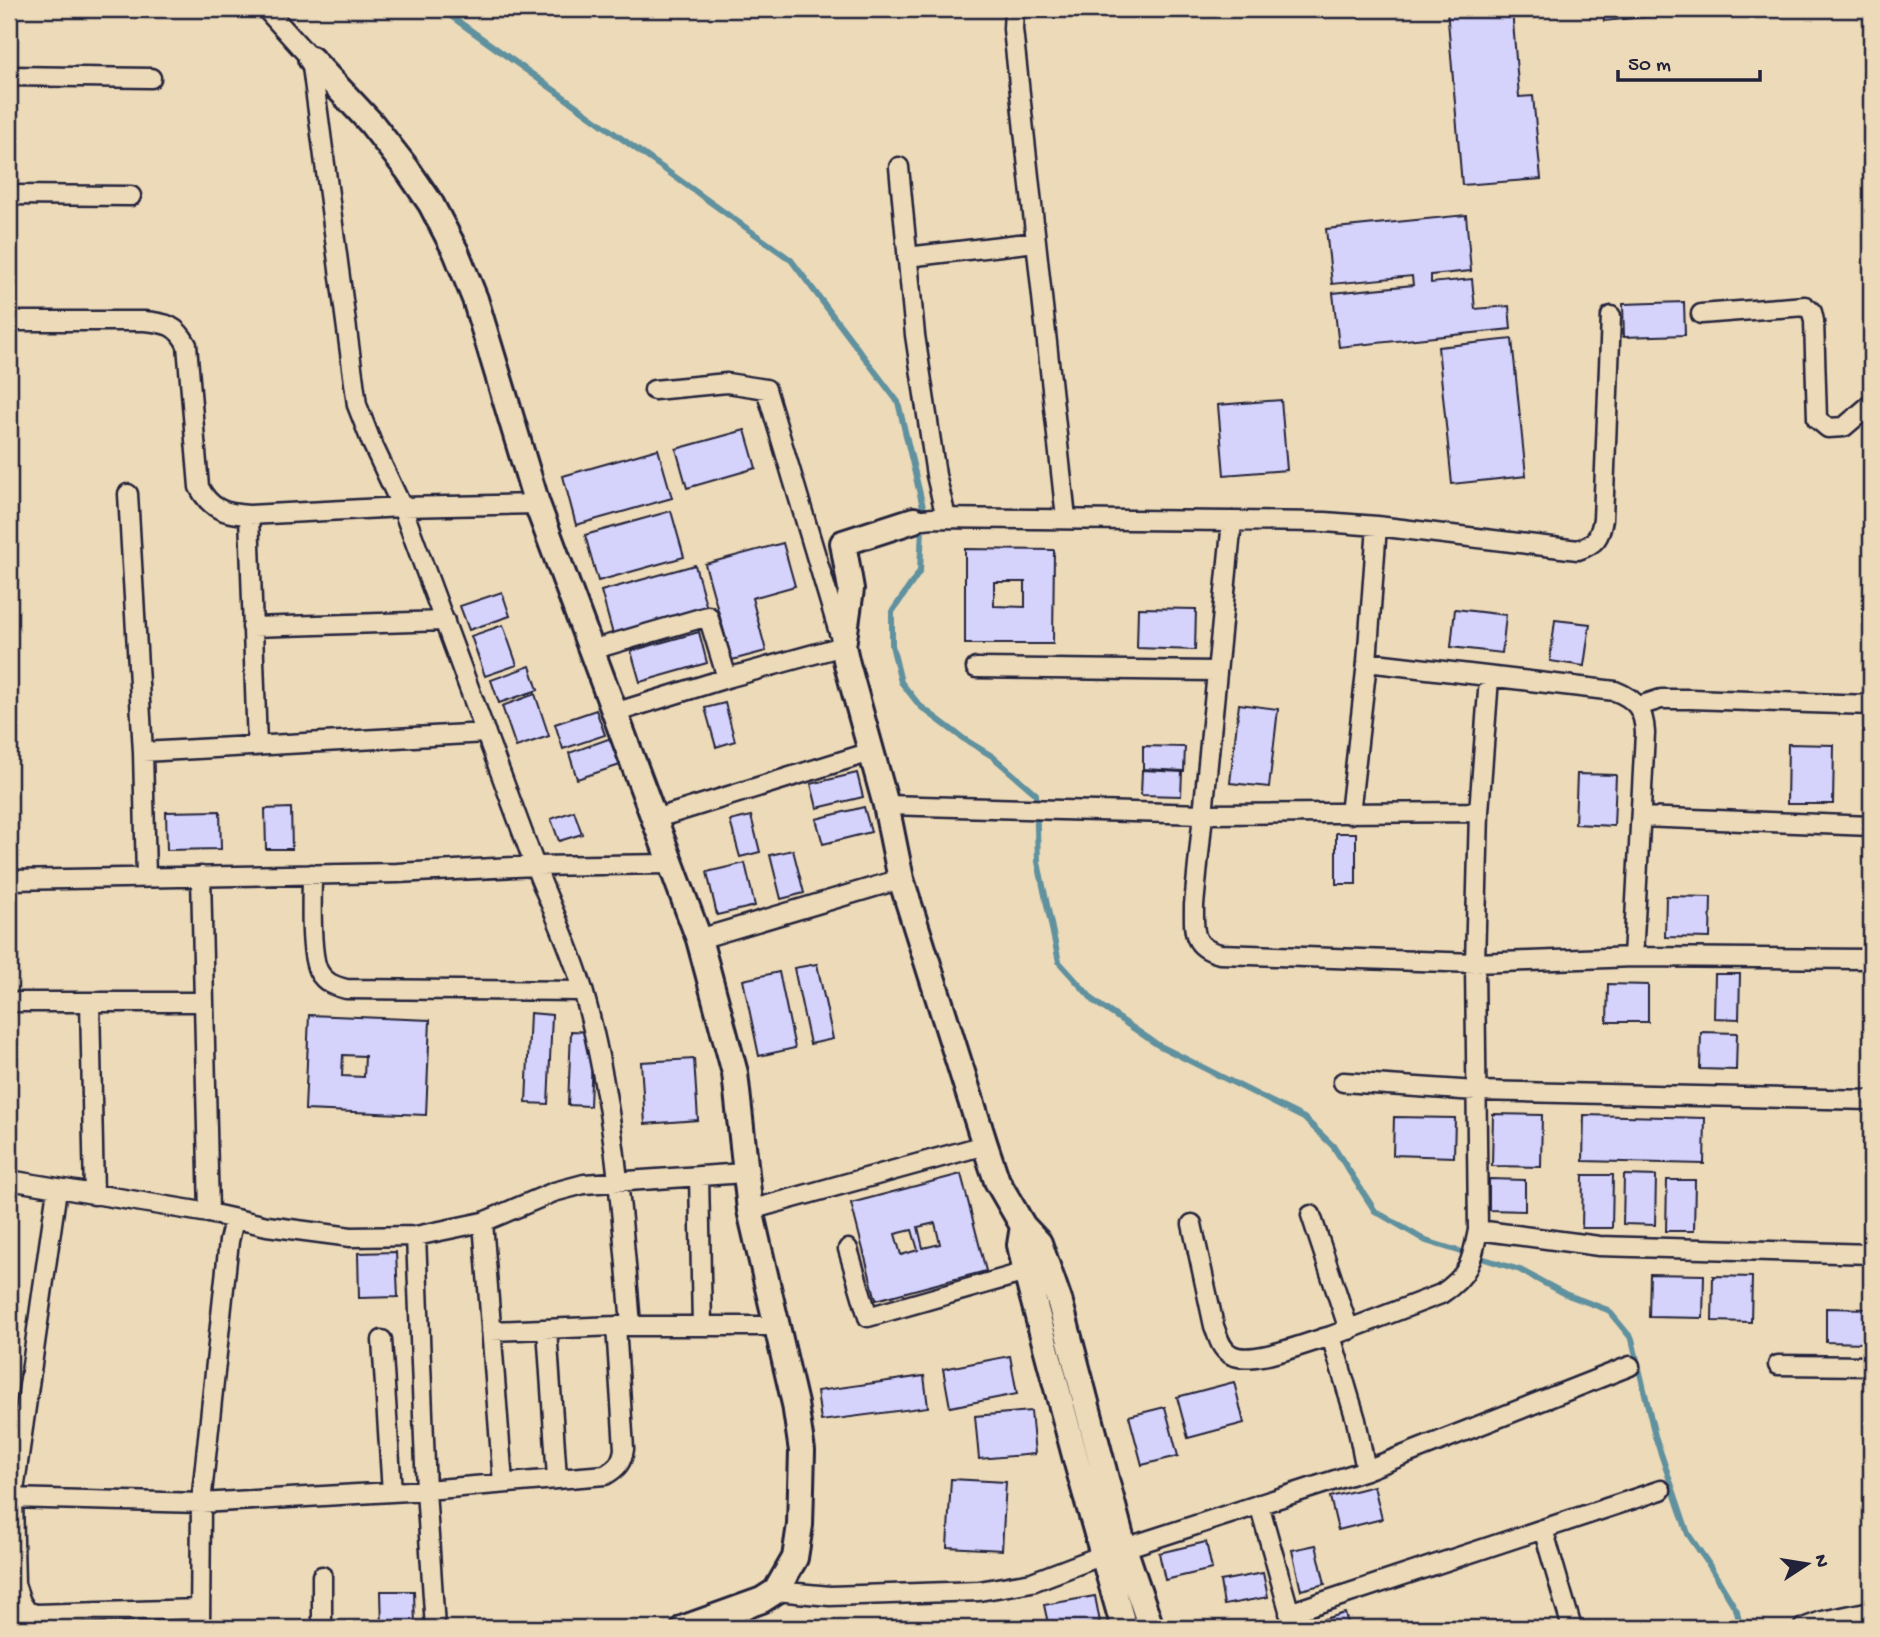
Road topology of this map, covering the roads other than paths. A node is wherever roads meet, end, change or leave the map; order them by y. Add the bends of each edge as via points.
1 (266, 9) edge
2 (1014, 9) edge
3 (312, 59) junction
4 (9, 76) edge
5 (151, 78) dead end
6 (899, 167) dead end
7 (9, 195) edge
8 (131, 196) dead end
9 (1036, 242) junction
10 (907, 257) junction
11 (1701, 314) dead end
12 (1611, 316) dead end
13 (9, 321) edge
14 (654, 390) dead end
15 (1871, 404) edge
16 (128, 494) dead end
17 (537, 504) junction
18 (402, 506) junction
19 (249, 516) junction
20 (931, 518) junction
21 (1066, 518) junction
22 (1232, 520) junction
23 (1377, 526) junction
24 (445, 621) junction
25 (252, 627) junction
26 (843, 646) junction
27 (591, 650) junction
28 (1367, 662) junction
29 (976, 668) dead end
30 (1216, 671) junction
31 (727, 678) junction
32 (1489, 678) junction
33 (1871, 705) edge
34 (1639, 706) junction
35 (614, 713) junction
36 (486, 733) junction
37 (257, 746) junction
38 (143, 752) junction
39 (871, 752) junction
40 (886, 805) junction
41 (1479, 812) junction
42 (1204, 814) junction
43 (1350, 814) junction
44 (1641, 817) junction
45 (654, 819) junction
46 (1871, 825) edge
47 (670, 864) junction
48 (535, 866) junction
49 (312, 874) junction
50 (201, 876) junction
51 (146, 877) junction
52 (901, 879) junction
53 (9, 880) edge
54 (699, 939) junction
55 (1633, 957) junction
56 (1871, 959) edge
57 (1475, 963) junction
58 (583, 991) junction
59 (9, 1002) edge
60 (90, 1002) junction
61 (204, 1002) junction
62 (1343, 1082) dead end
63 (1476, 1091) junction
64 (1871, 1100) edge
65 (985, 1145) junction
66 (744, 1173) junction
67 (699, 1176) junction
68 (9, 1180) edge
69 (620, 1181) junction
70 (57, 1189) junction
71 (94, 1195) junction
72 (750, 1210) junction
73 (209, 1213) junction
74 (1311, 1215) dead end
75 (234, 1220) junction
76 (482, 1222) junction
77 (1192, 1224) dead end
78 (1023, 1226) junction
79 (1478, 1234) junction
80 (415, 1236) junction
81 (848, 1249) dead end
82 (1871, 1254) edge
83 (1026, 1272) junction
84 (702, 1325) junction
85 (624, 1326) junction
86 (779, 1326) junction
87 (547, 1329) junction
88 (1349, 1329) junction
89 (491, 1331) junction
90 (1331, 1336) junction
91 (382, 1340) dead end
92 (1778, 1365) dead end
93 (1630, 1366) dead end
94 (1871, 1366) edge
95 (1366, 1469) junction
96 (556, 1478) junction
97 (502, 1483) junction
98 (426, 1490) junction
99 (1661, 1490) dead end
100 (392, 1492) junction
101 (11, 1498) edge
102 (201, 1503) junction
103 (1259, 1504) junction
104 (1544, 1529) junction
105 (1113, 1551) junction
106 (322, 1576) dead end
107 (776, 1591) junction
108 (199, 1609) junction
109 (27, 1611) junction
110 (1871, 1611) edge
111 (1292, 1620) edge
112 (85, 1621) edge
113 (18, 1628) edge
114 (200, 1628) edge
115 (322, 1628) edge
116 (435, 1628) edge
117 (684, 1628) edge
118 (1124, 1628) edge
119 (1151, 1628) edge
120 (1572, 1628) edge
121 (1803, 1628) edge

1 - 3 street
2 - 9 street
3 - 17 street via 372,123 407,169 456,252 475,299
3 - 18 street via 357,405
4 - 5 street
6 - 10 street
7 - 8 street
9 - 10 street
9 - 21 street
10 - 20 street via 936,475
11 - 15 street via 1805,306 1814,321 1817,419 1828,428 1844,427
12 - 23 street via 1603,519 1593,545 1578,550
13 - 19 street via 144,321 175,327 187,345 199,487 215,508
14 - 26 street via 727,383 766,389
16 - 38 street
17 - 18 street
17 - 27 street
18 - 19 street
18 - 24 street
19 - 25 street
20 - 21 street
20 - 26 street via 843,543 851,589
21 - 22 street
22 - 23 street
22 - 30 street
23 - 28 street
24 - 25 street
24 - 36 street
25 - 37 street
26 - 31 street
26 - 39 street
27 - 31 street via 708,616
27 - 35 street
28 - 32 street
28 - 43 street
29 - 30 street
30 - 42 street
31 - 35 street
32 - 34 street via 1615,691
32 - 41 street
33 - 34 street via 1661,699
34 - 44 street via 1645,733
35 - 45 street
36 - 37 street
36 - 48 street
37 - 38 street
38 - 51 street
39 - 40 street
39 - 45 street
40 - 42 street
40 - 52 street
41 - 43 street
41 - 57 street
42 - 43 street
42 - 57 street via 1194,929 1208,951
44 - 46 street
44 - 55 street
45 - 47 street
47 - 48 street
47 - 54 street
48 - 49 street
48 - 58 street
49 - 50 street
49 - 58 street via 314,957 319,972 336,986
50 - 51 street
50 - 61 street
51 - 53 street
52 - 54 street
52 - 65 street
54 - 66 street via 735,1073
55 - 56 street
55 - 57 street
57 - 63 street
58 - 69 street via 600,1055
59 - 60 street
60 - 61 street
60 - 71 street
61 - 73 street
62 - 63 street
63 - 64 street
63 - 79 street
65 - 72 street
65 - 78 street via 997,1181
66 - 67 street
66 - 72 street
67 - 69 street
67 - 84 street
68 - 70 street
69 - 76 street via 554,1192
69 - 85 street
70 - 71 street
70 - 101 street
71 - 73 street
72 - 86 street
73 - 75 street
74 - 88 street
75 - 80 street via 351,1237
75 - 102 street
76 - 80 street
76 - 89 street
77 - 90 street via 1214,1326 1228,1353 1240,1359 1259,1357
78 - 83 street via 1020,1245
78 - 105 street via 1039,1243 1060,1303
79 - 82 street via 1599,1246
79 - 88 street via 1470,1264 1456,1284
80 - 98 street
81 - 83 street via 868,1317
83 - 105 street
84 - 85 street
84 - 86 street
85 - 87 street
85 - 96 street via 622,1460 605,1475
86 - 107 street via 802,1451 802,1495 795,1558
87 - 89 street
87 - 96 street
88 - 90 street
89 - 97 street
90 - 95 street
91 - 100 street
92 - 94 street
93 - 95 street
95 - 103 street
96 - 97 street
97 - 98 street
98 - 100 street
98 - 116 street
99 - 104 street
100 - 102 street
101 - 102 street
101 - 109 street via 15,1584
102 - 108 street
103 - 105 street
103 - 111 street
104 - 111 street
104 - 120 street
105 - 107 street via 1031,1582 979,1591 830,1596
105 - 118 street
105 - 119 street
106 - 115 street
107 - 117 street
108 - 112 street
108 - 114 street
109 - 112 street
109 - 113 street
110 - 121 street

